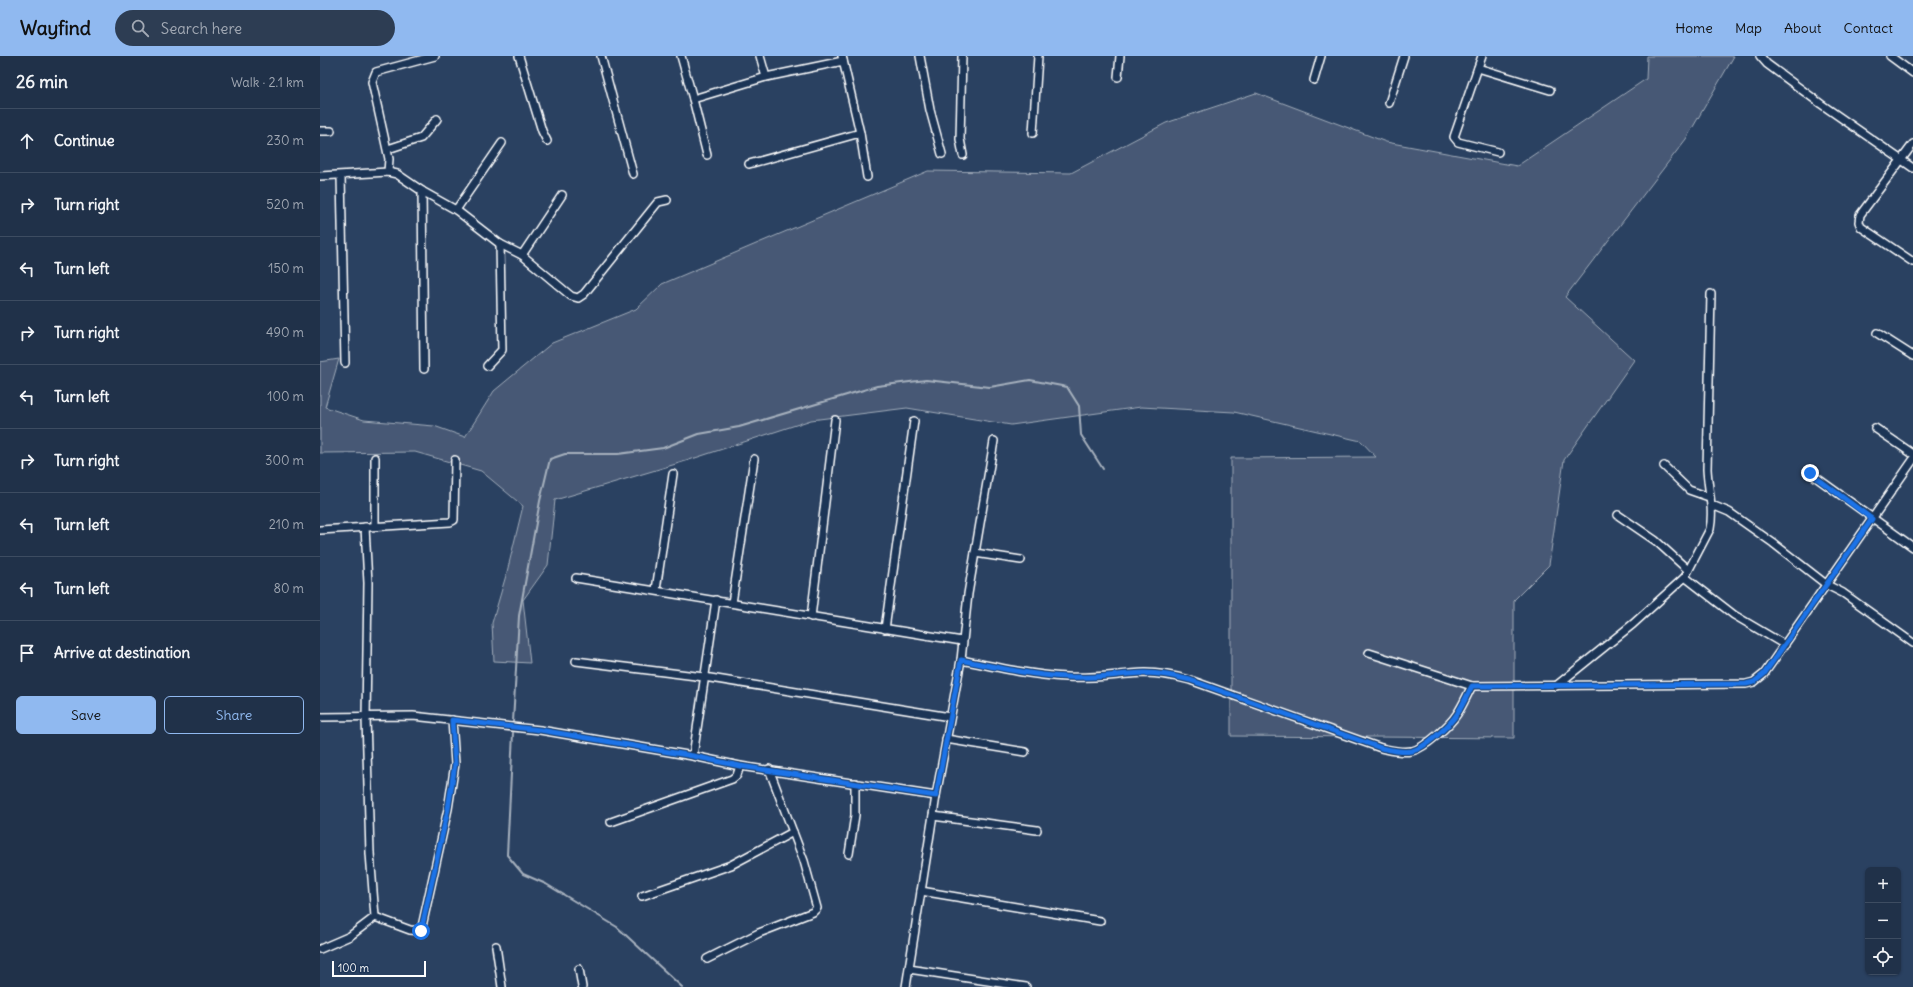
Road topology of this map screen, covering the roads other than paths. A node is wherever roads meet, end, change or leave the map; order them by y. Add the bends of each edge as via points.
1 (435, 56) edge
2 (520, 56) edge
3 (601, 56) edge
4 (681, 56) edge
5 (760, 56) edge
6 (920, 56) edge
7 (962, 56) edge
8 (1038, 56) edge
9 (1120, 56) edge
10 (1322, 56) edge
11 (1404, 56) edge
12 (1482, 56) edge
13 (1760, 56) edge
14 (1890, 56) edge
15 (842, 58) edge
16 (1478, 68) junction
17 (1913, 73) edge
18 (766, 77) junction
19 (1118, 77) dead end
20 (1314, 80) dead end
21 (1550, 90) dead end
22 (693, 99) junction
23 (1389, 103) dead end
24 (437, 119) dead end
25 (320, 131) edge
26 (331, 131) dead end
27 (860, 133) junction
28 (1032, 133) dead end
29 (547, 141) dead end
30 (502, 143) dead end
31 (1913, 144) edge
32 (388, 148) junction
33 (1498, 152) dead end
34 (942, 154) dead end
35 (707, 155) dead end
36 (963, 155) dead end
37 (1902, 160) junction
38 (749, 164) dead end
39 (1913, 168) edge
40 (388, 172) junction
41 (633, 174) dead end
42 (320, 176) edge
43 (342, 176) junction
44 (867, 177) dead end
45 (422, 191) junction
46 (562, 195) dead end
47 (667, 200) dead end
48 (456, 210) junction
49 (500, 244) junction
50 (522, 255) junction
51 (1913, 262) edge
52 (1711, 294) dead end
53 (1877, 333) dead end
54 (1913, 356) edge
55 (345, 363) dead end
56 (487, 366) dead end
57 (424, 369) dead end
58 (835, 420) dead end
59 (914, 421) dead end
60 (1875, 428) dead end
61 (994, 441) dead end
62 (1913, 454) edge
63 (375, 458) dead end
64 (754, 459) dead end
65 (455, 460) dead end
66 (1913, 460) edge
67 (1664, 466) dead end
68 (1810, 473) dead end
69 (673, 474) dead end
70 (1709, 497) junction
71 (1712, 505) junction
72 (1618, 514) dead end
73 (1872, 519) junction
74 (375, 526) junction
75 (366, 527) junction
76 (320, 530) edge
77 (1913, 547) edge
78 (975, 553) junction
79 (1021, 560) dead end
80 (1688, 570) junction
81 (1685, 577) junction
82 (576, 578) dead end
83 (1827, 585) junction
84 (656, 590) junction
85 (716, 600) junction
86 (732, 603) junction
87 (811, 617) junction
88 (885, 629) junction
89 (962, 641) junction
90 (1913, 643) edge
91 (1785, 645) junction
92 (1369, 653) dead end
93 (961, 660) junction
94 (576, 661) dead end
95 (704, 677) junction
96 (1472, 686) junction
97 (1556, 686) junction
98 (320, 717) edge
99 (950, 717) junction
100 (366, 718) junction
101 (452, 720) junction
102 (946, 739) junction
103 (1025, 752) dead end
104 (693, 756) junction
105 (740, 766) junction
106 (769, 769) junction
107 (855, 783) junction
108 (936, 796) junction
109 (933, 816) junction
110 (611, 822) dead end
111 (1037, 830) dead end
112 (793, 832) junction
113 (849, 854) dead end
114 (921, 891) junction
115 (642, 896) dead end
116 (375, 917) junction
117 (1100, 921) dead end
118 (496, 946) dead end
119 (320, 949) edge
120 (707, 959) dead end
121 (579, 969) dead end
122 (909, 969) junction
123 (984, 984) edge
124 (502, 987) edge
125 (582, 987) edge
126 (906, 987) edge
127 (1026, 987) edge

1 - 32 street via 376,72 373,76 372,82
2 - 29 street
3 - 41 street
4 - 22 street
5 - 18 street
6 - 34 street via 930,110
7 - 36 street via 960,139
8 - 28 street
9 - 19 street
10 - 20 street
11 - 23 street
12 - 16 street
13 - 37 street via 1821,104
14 - 17 street
15 - 18 street
15 - 27 street
16 - 21 street
16 - 33 street via 1454,137 1458,142
18 - 22 street
22 - 35 street
24 - 32 street via 421,138
25 - 26 street
27 - 38 street
27 - 44 street
30 - 48 street
31 - 37 street
32 - 40 street
37 - 39 street
37 - 51 street via 1860,215 1859,222 1861,227
40 - 43 street
40 - 45 street via 397,174
42 - 43 street
43 - 55 street
45 - 48 street
45 - 57 street
46 - 50 street
47 - 50 street via 658,202 584,294 578,298 571,296
48 - 49 street
49 - 50 street
49 - 56 street via 502,350
52 - 70 street via 1708,395
53 - 54 street
58 - 87 street
59 - 88 street
60 - 62 street
61 - 78 street
63 - 74 street
64 - 86 street
65 - 74 street via 454,520 444,523
66 - 73 street
67 - 70 street via 1689,490
68 - 73 street
69 - 84 street
70 - 71 street
71 - 80 street via 1710,529
71 - 83 street via 1729,512
72 - 80 street via 1656,541
73 - 77 street
73 - 83 street
74 - 75 street
75 - 76 street
75 - 100 street
78 - 79 street
78 - 89 street
80 - 81 street
81 - 91 street via 1734,615
81 - 97 street
82 - 84 street
83 - 90 street via 1843,593
83 - 91 street
84 - 85 street
85 - 86 street
85 - 95 street
86 - 87 street
87 - 88 street
88 - 89 street
89 - 93 street
91 - 97 street via 1764,674 1754,682 1746,684
92 - 96 street
93 - 96 street via 1002,669 1065,677 1099,678 1145,673 1166,674 1190,680 1381,748 1400,752 1412,751 1422,746 1443,729 1457,714
93 - 99 street
94 - 95 street
95 - 99 street
95 - 104 street
96 - 97 street
98 - 100 street
99 - 102 street
100 - 101 street via 413,716
100 - 116 street via 370,853
101 - 104 street via 540,730
101 - 116 street via 455,764 421,931 410,930
102 - 103 street
102 - 108 street
104 - 105 street
105 - 106 street
105 - 110 street via 737,775 732,779
106 - 107 street
106 - 112 street
107 - 108 street
107 - 113 street
108 - 109 street
109 - 111 street
109 - 114 street
112 - 115 street via 731,865
112 - 120 street via 817,908
114 - 117 street
114 - 122 street
116 - 119 street via 350,936
118 - 124 street
121 - 125 street
122 - 123 street
122 - 126 street
123 - 127 street

